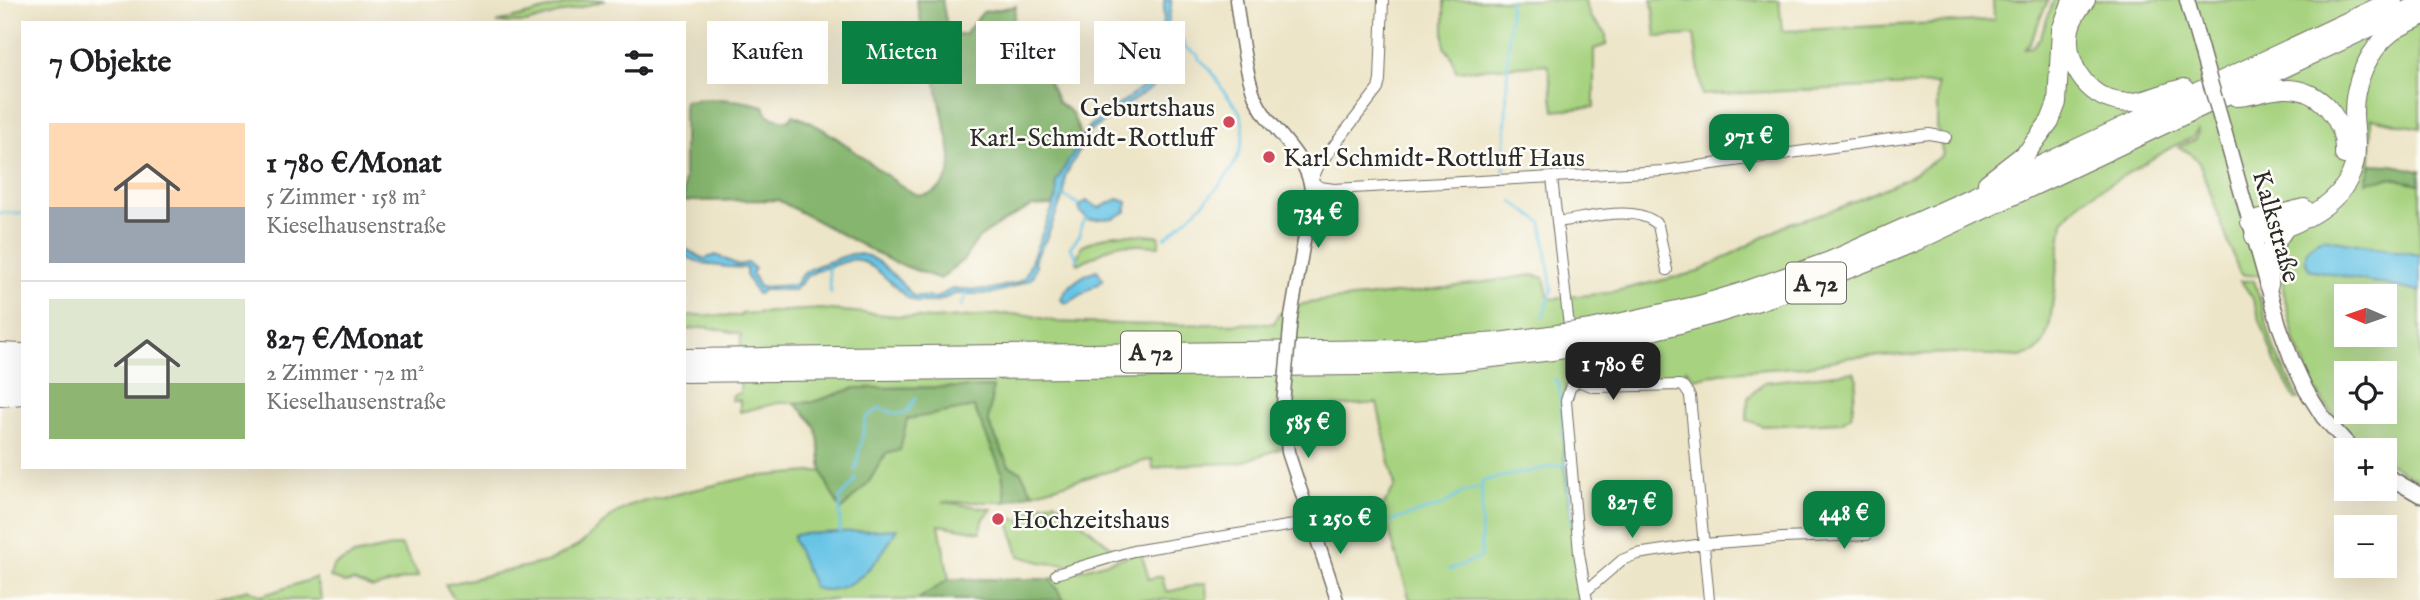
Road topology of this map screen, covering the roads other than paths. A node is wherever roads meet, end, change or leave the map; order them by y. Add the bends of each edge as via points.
1 (1236, 0) edge
2 (1383, 0) edge
3 (2072, 0) edge
4 (2086, 0) edge
5 (2187, 0) edge
6 (2393, 0) edge
7 (2419, 9) edge
8 (2217, 91) junction
9 (1946, 137) dead end
10 (1552, 178) junction
11 (1312, 181) junction
12 (1962, 202) junction
13 (1557, 222) junction
14 (2286, 227) junction
15 (2252, 229) junction
16 (1667, 270) dead end
17 (2269, 285) junction
18 (1592, 337) junction
19 (1552, 343) junction
20 (0, 352) edge
21 (21, 353) edge
22 (686, 358) edge
23 (21, 365) edge
24 (0, 366) edge
25 (686, 373) edge
26 (0, 381) edge
27 (21, 381) edge
28 (1578, 381) junction
29 (21, 395) edge
30 (0, 397) edge
31 (2342, 438) edge
32 (2397, 482) edge
33 (2420, 495) edge
34 (1312, 522) junction
35 (1867, 536) dead end
36 (1703, 544) junction
37 (1056, 574) dead end
38 (1586, 596) edge
39 (1337, 600) edge
40 (1709, 600) edge

1 - 11 street via 1256,99
2 - 11 street via 1378,89 1319,165
3 - 12 highway via 2061,30 2057,103 2050,121 2028,151
4 - 8 highway via 2071,26 2069,48 2089,88 2107,99 2135,102 2177,89
5 - 15 main road, Kalkstraße, bridge
6 - 8 highway, A 72
7 - 8 highway, A 72
7 - 14 highway via 2381,42 2363,71 2355,97 2356,159 2344,187 2335,198
8 - 12 highway, A 72
8 - 15 highway via 2248,97 2284,89 2305,92 2323,102 2343,135 2340,173 2326,194
8 - 18 highway, A 72 via 1928,236 1833,276 1704,319
9 - 10 street via 1930,134 1663,171
10 - 11 street via 1334,189
10 - 13 street
11 - 34 street, bridge via 1283,404 1288,452
12 - 18 highway, A 72 via 1783,278
13 - 16 street via 1630,212 1646,216 1658,225
13 - 28 street
14 - 15 highway
14 - 17 highway via 2271,249
15 - 17 main road, Kalkstraße
17 - 31 main road, Kalkstraße via 2279,325 2306,390
18 - 19 highway, A 72, bridge
19 - 22 highway, A 72
19 - 25 highway, A 72 via 1457,362 1363,366
20 - 21 highway
23 - 24 highway
26 - 27 highway
28 - 36 street via 1594,387 1674,385 1688,391
28 - 38 street via 1566,401
29 - 30 highway
32 - 33 main road
34 - 37 street via 1133,551
34 - 39 street
35 - 36 street
36 - 38 street via 1622,560
36 - 40 street

